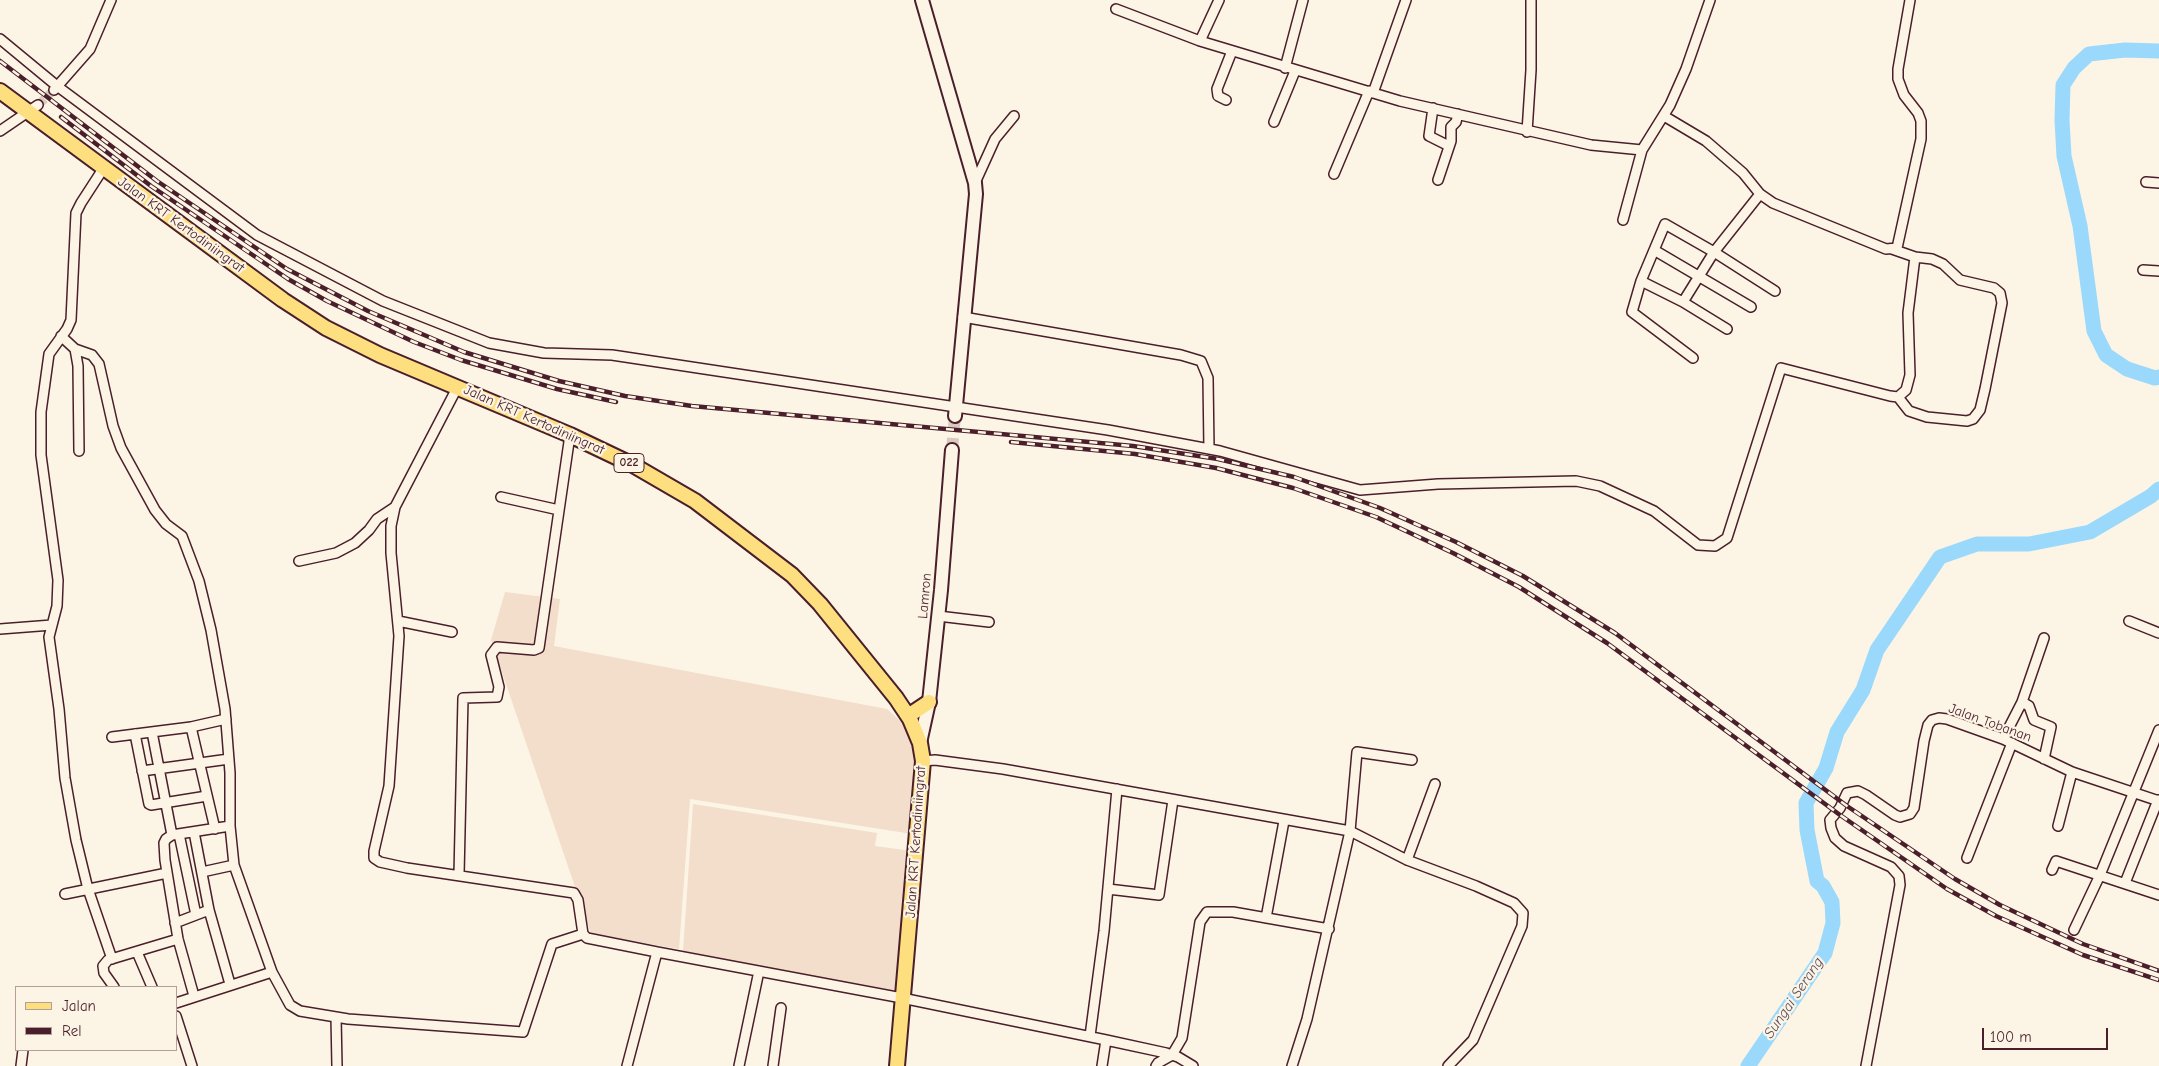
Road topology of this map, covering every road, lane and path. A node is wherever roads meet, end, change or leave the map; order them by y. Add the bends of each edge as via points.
1 (111, 0) edge
2 (922, 0) edge
3 (1219, 0) edge
4 (1303, 0) edge
5 (1406, 0) edge
6 (1531, 0) edge
7 (1710, 0) edge
8 (1910, 0) edge
9 (1116, 9) dead end
10 (0, 39) edge
11 (1200, 42) junction
12 (1232, 51) junction
13 (1284, 68) junction
14 (1295, 72) junction
15 (55, 88) junction
16 (0, 91) edge
17 (1371, 92) junction
18 (1226, 100) dead end
19 (1433, 108) junction
20 (33, 109) junction
21 (1458, 114) junction
22 (1014, 116) dead end
23 (1664, 116) junction
24 (1274, 122) dead end
25 (0, 131) edge
26 (1527, 132) junction
27 (1449, 146) junction
28 (1642, 150) junction
29 (103, 169) junction
30 (1334, 174) dead end
31 (1438, 180) dead end
32 (2146, 182) dead end
33 (975, 183) junction
34 (2159, 183) edge
35 (1760, 194) junction
36 (1623, 220) dead end
37 (1892, 249) junction
38 (1654, 250) junction
39 (1714, 252) junction
40 (1915, 257) junction
41 (2143, 270) dead end
42 (2159, 271) edge
43 (1698, 276) junction
44 (1641, 281) junction
45 (1775, 291) dead end
46 (1682, 302) junction
47 (1751, 307) dead end
48 (963, 317) junction
49 (1727, 329) dead end
50 (61, 336) junction
51 (74, 349) junction
52 (1693, 358) dead end
53 (458, 386) junction
54 (1898, 397) junction
55 (955, 411) junction
56 (570, 435) junction
57 (1209, 449) junction
58 (952, 450) tunnel mouth
59 (79, 451) dead end
60 (501, 497) dead end
61 (395, 507) junction
62 (559, 510) junction
63 (299, 561) dead end
64 (938, 616) junction
65 (398, 621) junction
66 (2129, 621) dead end
67 (988, 622) dead end
68 (52, 625) junction
69 (0, 629) edge
70 (452, 632) dead end
71 (2159, 633) edge
72 (2044, 638) dead end
73 (929, 702) junction
74 (2022, 702) junction
75 (908, 716) junction
76 (226, 719) junction
77 (191, 727) junction
78 (2159, 730) edge
79 (152, 732) junction
80 (135, 734) junction
81 (112, 737) dead end
82 (2007, 741) junction
83 (920, 743) junction
84 (229, 759) junction
85 (2044, 759) junction
86 (1412, 760) dead end
87 (923, 761) junction
88 (199, 764) junction
89 (160, 769) junction
90 (142, 771) junction
91 (2072, 772) junction
92 (1435, 784) dead end
93 (1117, 789) junction
94 (2134, 792) junction
95 (207, 796) junction
96 (1173, 800) junction
97 (2158, 801) edge
98 (166, 804) junction
99 (1284, 820) junction
100 (230, 826) junction
101 (2058, 826) dead end
102 (215, 829) junction
103 (1350, 831) junction
104 (194, 832) junction
105 (176, 834) junction
106 (1967, 858) dead end
107 (1407, 860) junction
108 (234, 865) junction
109 (2052, 870) dead end
110 (202, 872) junction
111 (167, 873) junction
112 (459, 875) junction
113 (2100, 875) junction
114 (2124, 883) junction
115 (1108, 888) junction
116 (88, 889) junction
117 (65, 894) dead end
118 (2159, 895) edge
119 (209, 910) junction
120 (196, 915) junction
121 (1266, 918) junction
122 (175, 923) junction
123 (1329, 929) junction
124 (2074, 930) dead end
125 (583, 934) junction
126 (178, 939) junction
127 (137, 952) junction
128 (656, 952) junction
129 (112, 958) junction
130 (759, 971) junction
131 (272, 972) junction
132 (230, 984) junction
133 (113, 986) edge
134 (152, 986) edge
135 (194, 996) junction
136 (902, 998) junction
137 (178, 1001) edge
138 (781, 1008) dead end
139 (336, 1017) junction
140 (178, 1022) edge
141 (1090, 1036) junction
142 (1106, 1040) junction
143 (23, 1051) edge
144 (1172, 1055) junction
145 (22, 1066) edge
146 (192, 1066) edge
147 (337, 1066) edge
148 (627, 1066) edge
149 (739, 1066) edge
150 (773, 1066) edge
151 (897, 1066) edge
152 (1102, 1066) edge
153 (1156, 1066) edge
154 (1193, 1066) edge
155 (1292, 1066) edge
156 (1448, 1066) edge
157 (1866, 1066) edge

1 - 15 street via 90,50
2 - 33 street
3 - 11 street
4 - 13 street
5 - 17 street
6 - 26 street
7 - 23 street via 1686,69
8 - 37 street via 1898,79 1904,95 1918,113 1921,139 1899,245
9 - 11 street
10 - 15 street
11 - 12 street
12 - 13 street
12 - 18 street via 1217,88 1218,96
13 - 14 street
14 - 17 street
14 - 24 street
15 - 55 street via 258,235 383,301 489,343 544,353 612,355
16 - 20 main road, Jalan KRT Kertodiniingrat / 022
17 - 19 street
17 - 30 street
19 - 21 street
19 - 27 street via 1429,136
20 - 25 street
20 - 29 main road, Jalan KRT Kertodiniingrat / 022
21 - 26 street
21 - 27 street via 1450,129
22 - 33 street via 995,139
23 - 28 street
23 - 35 street via 1706,140
26 - 28 street via 1591,145
27 - 31 street
28 - 36 street
29 - 50 street via 76,213 72,313
29 - 53 main road, Jalan KRT Kertodiniingrat / 022 via 326,328 380,355
32 - 34 street
33 - 48 street via 973,238
35 - 37 street via 1815,222
35 - 39 street
37 - 40 street
38 - 39 street via 1665,224
38 - 43 street
38 - 44 street
39 - 43 street
39 - 45 street
40 - 54 street via 1908,313 1910,374 1906,390
40 - 54 street via 1943,264 1960,280 1994,288 2000,293 2002,303 1980,410 1973,418 1967,421 1927,417 1909,411
41 - 42 street
43 - 46 street
43 - 47 street
44 - 46 street
44 - 52 street via 1632,307 1635,315
46 - 49 street
48 - 55 street
48 - 57 street via 1201,361 1208,378
50 - 51 street
50 - 68 street via 49,354 41,412 41,455 58,580
51 - 59 street via 78,366
51 - 76 street via 92,355 99,364 120,448 155,510 185,542 211,630
53 - 56 main road, Jalan KRT Kertodiniingrat / 022
53 - 61 street
54 - 57 street via 1781,368 1727,538 1715,546 1698,545 1654,511 1600,486 1576,481 1438,484 1360,490
55 - 57 street
56 - 62 street
56 - 75 main road, Jalan KRT Kertodiniingrat / 022 via 634,465 695,501 792,575 820,604
58 - 64 street, Lamron
60 - 62 street
61 - 63 street via 377,519 354,543 336,553
61 - 65 street via 391,541
62 - 112 street via 539,648 498,647 491,655 499,687 497,698 463,698
64 - 67 street
64 - 73 street, Lamron
65 - 70 street
65 - 112 street via 390,775 373,855 382,863
66 - 71 street
68 - 69 street
68 - 116 street via 49,637 65,778
72 - 74 street
73 - 75 main road
73 - 83 street, Lamron
74 - 82 street
74 - 85 street via 2029,706 2034,720 2050,727
75 - 83 main road, Jalan KRT Kertodiniingrat / 022
76 - 77 street
76 - 84 street
77 - 79 street
77 - 88 street
78 - 94 street
79 - 80 street
79 - 89 street
80 - 81 street
80 - 90 street
82 - 85 street, Jalan Tobanan
82 - 106 street
82 - 157 street, Jalan Tobanan via 1947,719 1932,720 1924,742 1914,808 1910,814 1900,817 1866,795 1852,791 1847,792 1830,820 1834,838 1891,867 1899,876 1891,940
83 - 87 main road, Jalan KRT Kertodiniingrat / 022
84 - 88 street
84 - 100 street
85 - 91 street, Jalan Tobanan
86 - 103 street via 1357,752
87 - 93 street via 1003,769
87 - 136 main road, Jalan KRT Kertodiniingrat / 022
88 - 89 street
88 - 95 street
89 - 90 street
89 - 98 street
90 - 98 street via 149,804
91 - 94 street, Jalan Tobanan
91 - 101 street
92 - 107 street
93 - 96 street
93 - 115 street
94 - 97 street, Jalan Tobanan
94 - 113 street
95 - 98 street
95 - 102 street
96 - 99 street
96 - 115 street via 1159,895
97 - 114 street
98 - 105 street
99 - 103 street
99 - 121 street
100 - 102 street
100 - 108 street
102 - 104 street
103 - 107 street
103 - 123 street
104 - 105 street
104 - 110 street
105 - 111 street via 166,838 164,843
105 - 120 street
107 - 156 street via 1506,899 1523,913 1522,926 1473,1040
108 - 110 street
108 - 131 street
109 - 113 street via 2056,861
110 - 119 street
111 - 116 street
111 - 122 street
112 - 125 street via 574,892
113 - 114 street
113 - 124 street
114 - 118 street
115 - 141 street
116 - 117 street
116 - 129 street
119 - 120 street
119 - 132 street
120 - 122 street
121 - 123 street
121 - 144 street via 1214,911 1203,916 1182,1038
122 - 126 street
123 - 155 street
125 - 128 street via 587,938
125 - 139 street via 552,944 523,1032
126 - 127 street
126 - 135 street
127 - 129 street
127 - 134 street
128 - 130 street
128 - 148 street
129 - 133 street via 103,969
130 - 136 street
130 - 149 street
131 - 132 street
131 - 139 street via 283,995 295,1009
132 - 135 street
135 - 137 street
136 - 141 street
136 - 151 main road, Jalan KRT Kertodiniingrat / 022
138 - 150 street
139 - 147 street
140 - 146 street
141 - 142 street
142 - 144 street
142 - 152 street
143 - 145 street
144 - 153 street
144 - 154 street

